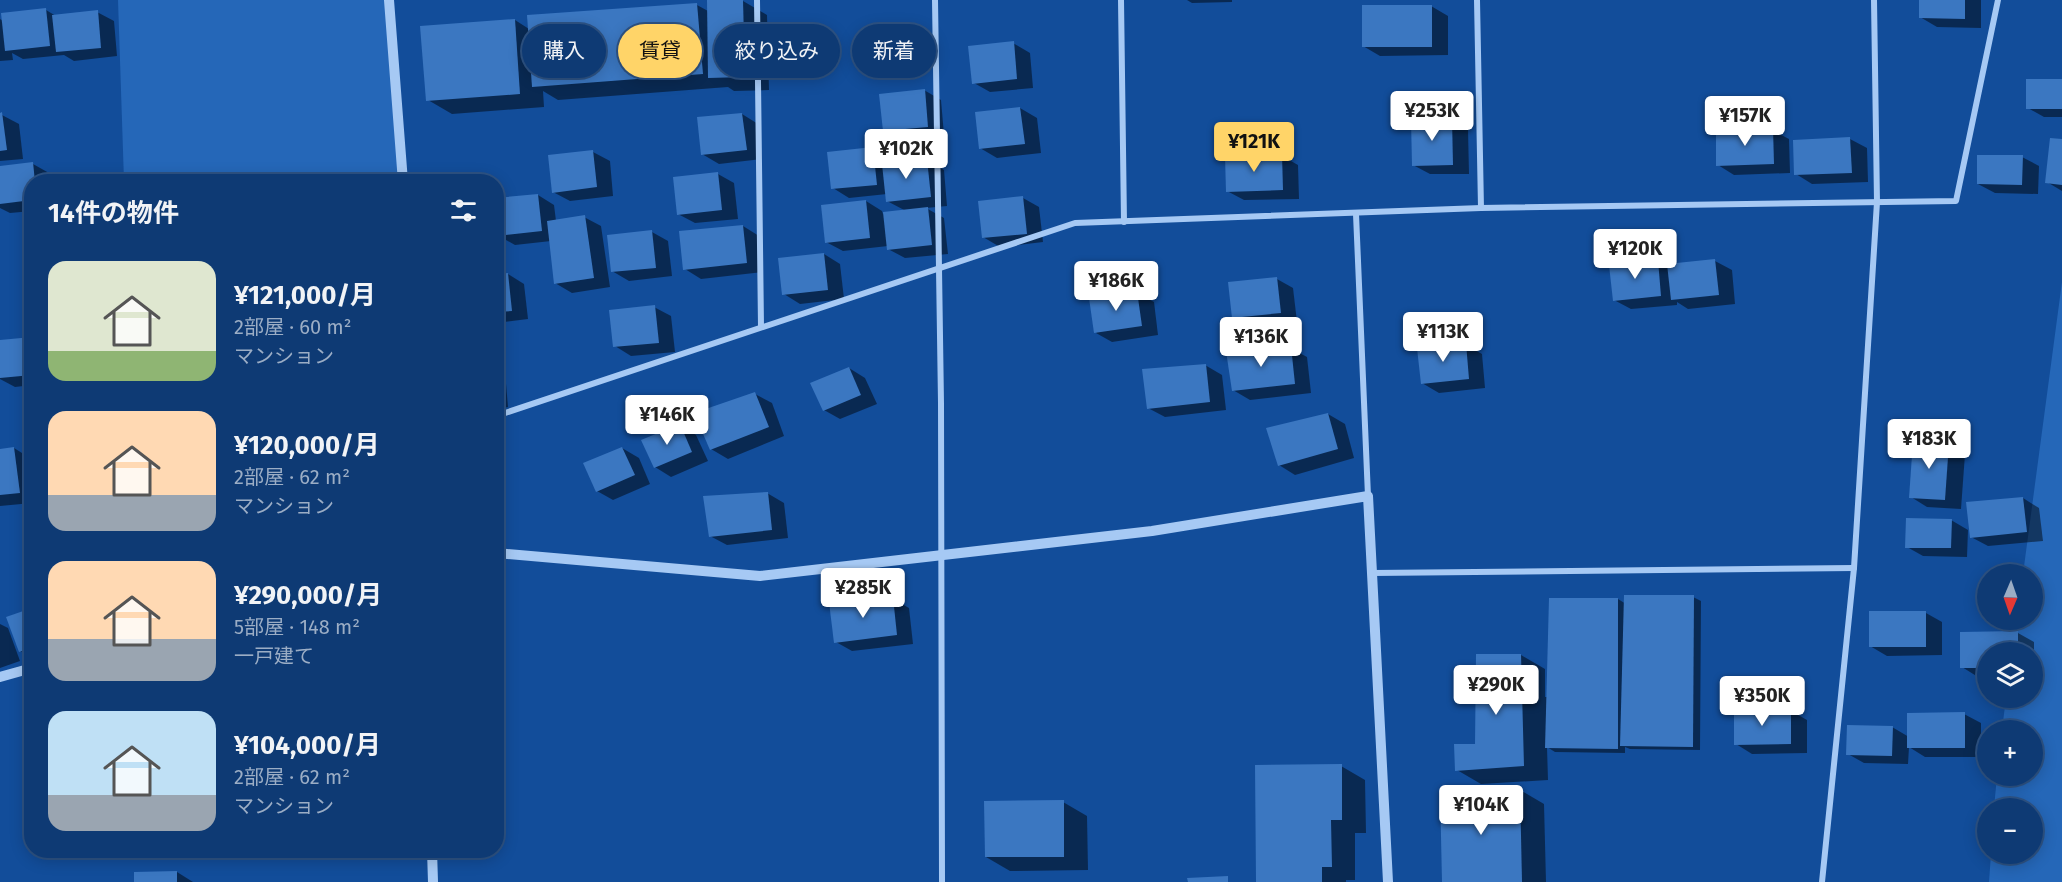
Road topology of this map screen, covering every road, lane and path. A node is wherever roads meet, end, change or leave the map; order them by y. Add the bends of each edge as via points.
1 (389, 0) edge
2 (757, 0) edge
3 (935, 0) edge
4 (1121, 0) edge
5 (1477, 0) edge
6 (1874, 0) edge
7 (1998, 0) edge
8 (402, 174) edge
9 (1876, 202) junction
10 (1480, 208) junction
11 (1356, 214) junction
12 (1124, 222) junction
13 (939, 267) junction
14 (761, 327) junction
15 (504, 413) edge
16 (1368, 496) junction
17 (504, 554) edge
18 (942, 554) junction
19 (1854, 568) junction
20 (1372, 573) junction
21 (24, 670) edge
22 (0, 677) edge
23 (432, 858) edge
24 (433, 882) edge
25 (942, 882) edge
26 (1388, 882) edge
27 (1822, 882) edge

1 - 8 street
2 - 14 street
3 - 13 street
4 - 12 street
5 - 10 street
6 - 9 street
7 - 9 street via 1956,201
9 - 10 street
9 - 19 street
10 - 11 street
11 - 12 street
11 - 16 street
12 - 13 street via 1075,223
13 - 14 street
13 - 18 street
14 - 15 street
16 - 18 street via 1152,531
16 - 20 street
17 - 18 street via 760,576
18 - 25 street
19 - 20 street
19 - 27 street
20 - 26 street
21 - 22 street
23 - 24 street

